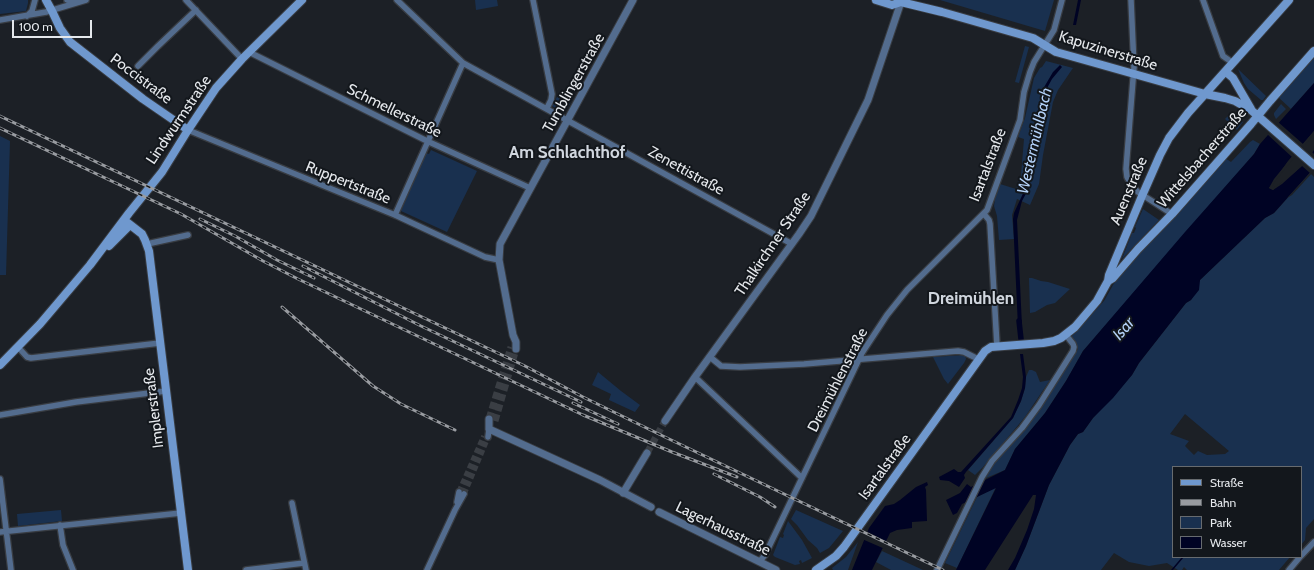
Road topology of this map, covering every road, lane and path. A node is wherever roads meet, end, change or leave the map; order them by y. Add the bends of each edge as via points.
1 (35, 0) edge
2 (46, 0) edge
3 (67, 0) edge
4 (186, 0) edge
5 (302, 0) edge
6 (398, 0) edge
7 (533, 0) edge
8 (633, 0) edge
9 (876, 0) edge
10 (1062, 0) edge
11 (1131, 0) edge
12 (1203, 0) edge
13 (1289, 0) edge
14 (83, 1) edge
15 (901, 1) edge
16 (196, 10) junction
17 (52, 11) junction
18 (27, 16) junction
19 (0, 20) edge
20 (1045, 45) junction
21 (249, 52) junction
22 (1314, 52) edge
23 (242, 59) junction
24 (463, 63) junction
25 (1233, 63) junction
26 (138, 66) dead end
27 (1226, 72) junction
28 (1133, 74) junction
29 (1205, 94) junction
30 (547, 108) junction
31 (1255, 113) junction
32 (568, 121) junction
33 (188, 130) junction
34 (427, 141) junction
35 (1314, 165) edge
36 (530, 188) junction
37 (1142, 196) junction
38 (984, 214) junction
39 (1172, 214) junction
40 (395, 215) junction
41 (129, 224) junction
42 (188, 236) dead end
43 (147, 244) junction
44 (792, 244) junction
45 (499, 260) junction
46 (1108, 282) junction
47 (1066, 335) junction
48 (160, 343) junction
49 (997, 346) junction
50 (18, 347) junction
51 (514, 348) tunnel mouth
52 (980, 356) junction
53 (710, 357) junction
54 (860, 360) junction
55 (0, 365) edge
56 (695, 378) junction
57 (166, 391) junction
58 (0, 415) edge
59 (492, 420) tunnel mouth
60 (665, 421) tunnel mouth
61 (489, 429) junction
62 (486, 436) tunnel mouth
63 (647, 453) tunnel mouth
64 (802, 478) junction
65 (0, 479) edge
66 (461, 493) tunnel mouth
67 (623, 493) junction
68 (292, 503) dead end
69 (651, 507) dead end
70 (659, 512) dead end
71 (181, 513) junction
72 (60, 525) junction
73 (7, 531) junction
74 (0, 532) edge
75 (1314, 542) edge
76 (1302, 556) edge
77 (1300, 558) edge
78 (760, 561) junction
79 (304, 563) junction
80 (11, 570) edge
81 (73, 570) edge
82 (188, 570) edge
83 (246, 570) edge
84 (306, 570) edge
85 (427, 570) edge
86 (776, 570) edge
87 (816, 570) edge
88 (937, 570) edge
89 (1289, 570) edge

1 - 18 street via 32,11
2 - 17 main road, Poccistraße
3 - 14 street
4 - 16 street
5 - 21 main road, Lindwurmstraße
6 - 24 street
7 - 30 street via 552,94
8 - 32 street, Tumblingerstraße
9 - 15 main road, Kapuzinerstraße via 892,5
10 - 20 street, Isartalstraße via 1054,30
11 - 28 street
12 - 25 street via 1223,56
13 - 25 main road, Auenstraße
14 - 17 street
15 - 20 main road, Kapuzinerstraße via 1027,37
15 - 44 street, Thalkirchner Straße via 868,100 819,201
16 - 23 street
16 - 26 street
17 - 18 street
17 - 33 main road, Poccistraße via 70,42 143,99
18 - 19 street
20 - 28 main road, Kapuzinerstraße via 1058,52
20 - 38 street, Isartalstraße via 1032,68 1024,92 1020,120
21 - 23 main road, Lindwurmstraße
21 - 34 street, Schmellerstraße
22 - 31 main road, Wittelsbacherstraße
23 - 33 main road, Lindwurmstraße via 216,88
24 - 30 street
24 - 34 street
25 - 27 main road, Auenstraße
27 - 29 main road, Auenstraße
27 - 31 main road via 1233,78
28 - 29 main road, Kapuzinerstraße
28 - 37 street via 1127,177
29 - 31 main road, Kapuzinerstraße via 1240,103
29 - 37 main road, Auenstraße via 1169,138
30 - 32 street, Zenettistraße
31 - 35 main road
31 - 39 main road, Wittelsbacherstraße
32 - 36 street, Tumblingerstraße
32 - 44 street, Zenettistraße
33 - 40 street, Ruppertstraße
33 - 41 main road, Lindwurmstraße
34 - 36 street, Schmellerstraße
34 - 40 street
36 - 45 street, Tumblingerstraße via 501,241
37 - 39 street
37 - 46 main road, Auenstraße
38 - 49 street, Isartalstraße via 990,224
38 - 54 street, Dreimühlenstraße via 907,290 862,353
39 - 46 main road, Wittelsbacherstraße
40 - 45 street, Ruppertstraße via 482,256
41 - 43 main road, Implerstraße via 142,234
41 - 50 main road, Lindwurmstraße
42 - 43 street
43 - 48 main road, Implerstraße
44 - 53 street, Thalkirchner Straße
45 - 51 street, Tumblingerstraße via 514,335
46 - 47 main road, Auenstraße via 1097,301
47 - 49 main road, Auenstraße via 1048,342
47 - 88 street via 1073,344 1073,351 1039,405 1014,438 992,461
48 - 50 street via 31,358
48 - 57 main road, Implerstraße
49 - 52 main road, Auenstraße via 988,348
50 - 55 main road, Lindwurmstraße
52 - 54 street via 958,351
52 - 87 main road, Isartalstraße via 844,547
53 - 54 street via 720,366 732,367
53 - 56 street, Thalkirchner Straße
54 - 64 street, Dreimühlenstraße
56 - 60 street, Thalkirchner Straße
56 - 64 street
57 - 58 street
57 - 71 main road, Implerstraße
59 - 61 street
61 - 62 street
61 - 67 street
63 - 67 street
64 - 78 street, Dreimühlenstraße
65 - 73 street
66 - 85 street
67 - 69 street
68 - 79 street
70 - 78 street, Lagerhausstraße
71 - 72 street
71 - 82 main road, Implerstraße
72 - 73 street
72 - 81 street via 63,546
73 - 74 street
73 - 80 street
75 - 76 street
77 - 89 street
78 - 86 street, Lagerhausstraße
79 - 83 street
79 - 84 street

